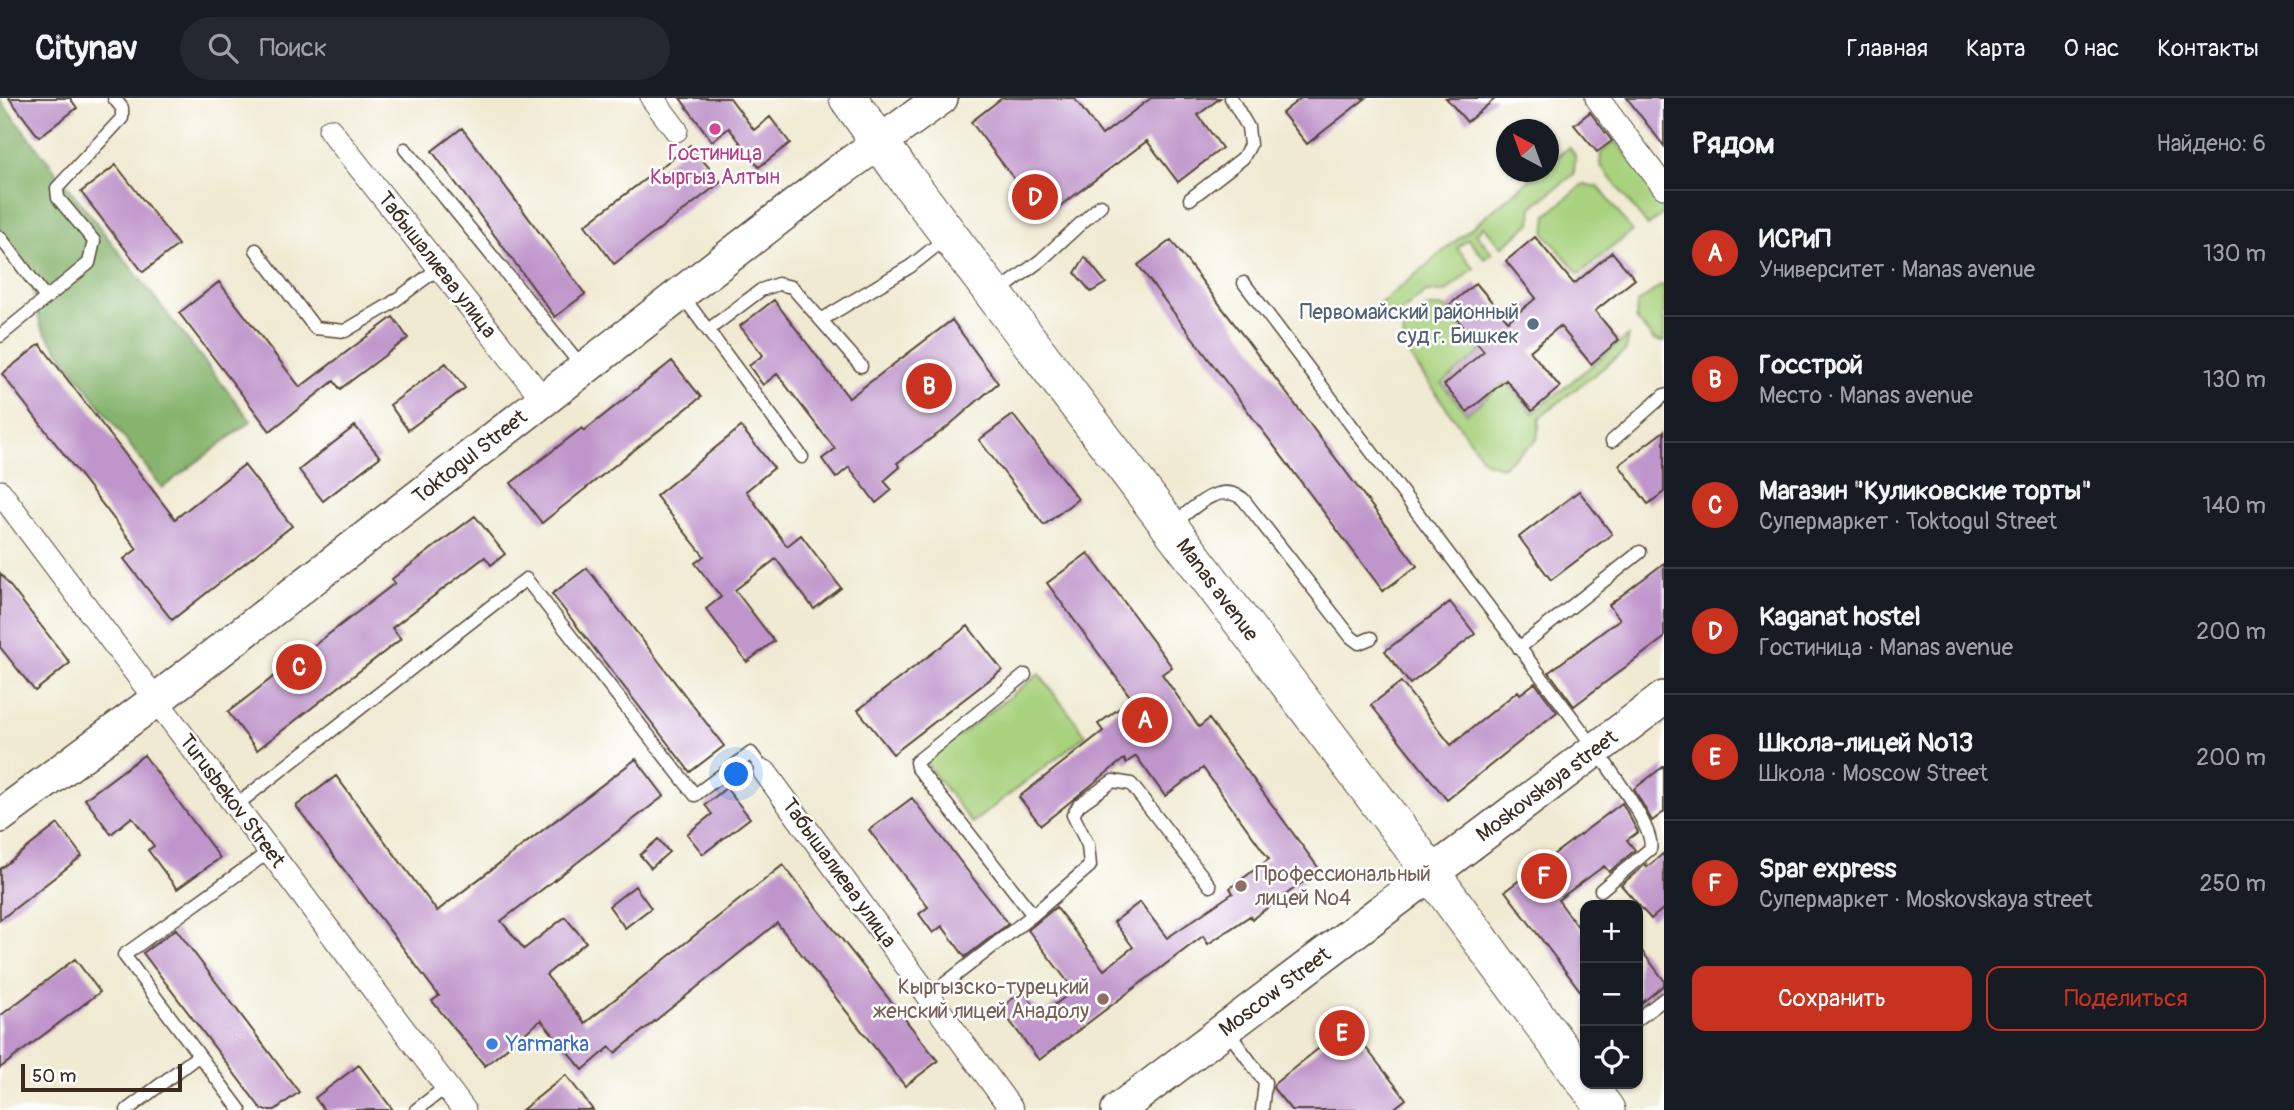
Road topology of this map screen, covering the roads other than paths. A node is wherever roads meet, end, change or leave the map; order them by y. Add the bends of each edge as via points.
1 (114, 98) edge
2 (652, 98) edge
3 (848, 98) edge
4 (941, 98) edge
5 (1231, 98) edge
6 (1597, 98) edge
7 (330, 130) dead end
8 (676, 130) dead end
9 (879, 141) junction
10 (405, 149) dead end
11 (1664, 187) edge
12 (1190, 199) dead end
13 (1101, 205) dead end
14 (949, 236) junction
15 (0, 237) edge
16 (256, 250) dead end
17 (439, 268) junction
18 (1244, 283) dead end
19 (681, 294) junction
20 (994, 295) junction
21 (46, 298) junction
22 (821, 320) junction
23 (708, 330) junction
24 (0, 336) edge
25 (861, 366) dead end
26 (584, 369) junction
27 (1664, 395) edge
28 (544, 400) junction
29 (1612, 441) dead end
30 (802, 457) dead end
31 (0, 492) edge
32 (1169, 528) junction
33 (1640, 552) dead end
34 (1371, 638) dead end
35 (1519, 648) junction
36 (1025, 674) dead end
37 (1664, 698) edge
38 (156, 700) junction
39 (1595, 750) junction
40 (765, 772) joint
41 (235, 806) junction
42 (0, 816) edge
43 (270, 851) junction
44 (1431, 874) junction
45 (1210, 886) dead end
46 (1601, 890) dead end
47 (1033, 915) junction
48 (929, 996) junction
49 (1664, 999) edge
50 (1643, 1015) edge
51 (1226, 1028) junction
52 (198, 1056) junction
53 (1580, 1068) edge
54 (446, 1087) junction
55 (1593, 1089) edge
56 (127, 1110) edge
57 (240, 1110) edge
58 (416, 1110) edge
59 (464, 1110) edge
60 (1012, 1110) edge
61 (1118, 1110) edge
62 (1262, 1110) edge
63 (1606, 1110) edge

1 - 21 lane via 122,108 122,118 57,188 58,198 94,241 89,263
2 - 8 street
3 - 9 main road, Manas avenue
4 - 9 main road, Toktogul Street
5 - 12 lane via 1248,127 1250,145 1243,158
6 - 11 street
7 - 17 street, Табышалиева улица
9 - 14 main road, Manas avenue
9 - 19 main road, Toktogul Street
10 - 26 lane
13 - 20 lane
14 - 20 main road, Manas avenue
14 - 22 lane via 911,266
15 - 21 lane
16 - 17 lane via 315,328 345,331
17 - 28 street, Табышалиева улица
18 - 35 lane
19 - 23 lane
19 - 26 main road, Toktogul Street
20 - 32 main road, Manas avenue
21 - 24 lane
22 - 23 lane via 792,287 778,284 761,290
22 - 25 lane
23 - 30 lane
26 - 28 main road, Toktogul Street
27 - 29 lane
28 - 38 main road, Toktogul Street
31 - 38 street, Turusbekov Street
32 - 34 lane via 1211,495 1235,493 1351,636 1359,643
32 - 44 main road, Manas avenue
33 - 35 lane
35 - 39 lane
36 - 47 lane via 916,762
37 - 39 main road, Moskovskaya street
38 - 41 street, Turusbekov Street
38 - 42 main road, Toktogul Street
39 - 44 main road, Moskovskaya street
39 - 46 lane via 1621,785 1652,843
40 - 41 lane via 751,753 695,795 526,579
40 - 48 street, Табышалиева улица
41 - 43 street, Turusbekov Street
43 - 52 lane via 124,955
43 - 54 street, Turusbekov Street
44 - 51 main road, Moscow Street
44 - 53 main road, Manas avenue
45 - 47 lane via 1131,784 1113,781 1079,805 1073,815 1088,845 1090,866
47 - 48 lane
48 - 60 street, Табышалиева улица
49 - 50 lane
51 - 61 main road, Moscow Street
51 - 62 lane via 1265,1082
52 - 56 lane
52 - 57 lane
54 - 58 lane
54 - 59 street, Turusbekov Street
55 - 63 main road, Manas avenue

